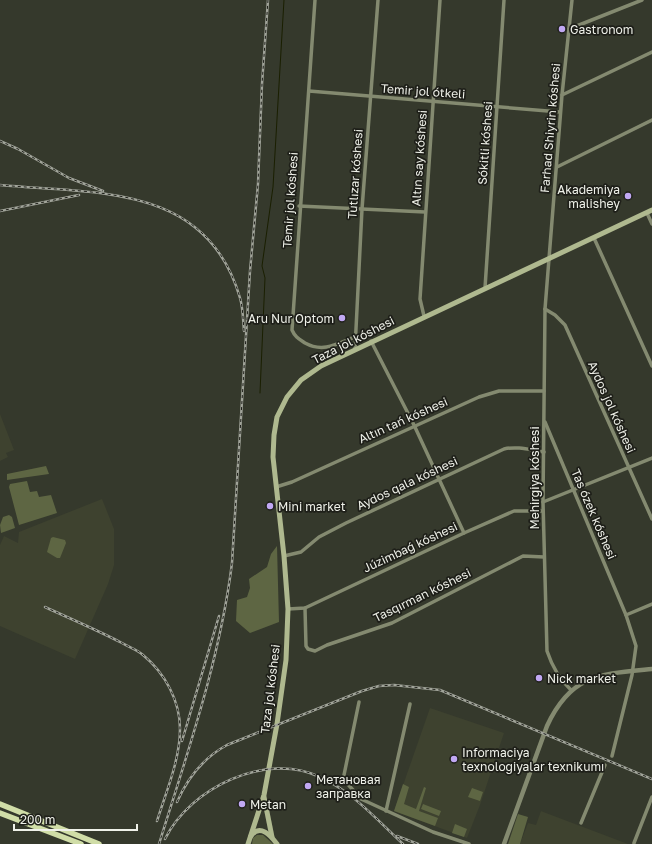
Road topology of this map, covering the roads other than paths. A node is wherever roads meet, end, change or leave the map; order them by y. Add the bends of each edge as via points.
1 (315, 0) edge
2 (378, 0) edge
3 (440, 0) edge
4 (504, 0) edge
5 (572, 0) edge
6 (642, 0) edge
7 (569, 29) junction
8 (652, 52) edge
9 (309, 91) junction
10 (562, 95) junction
11 (370, 97) junction
12 (432, 101) junction
13 (497, 107) junction
14 (560, 112) junction
15 (652, 120) edge
16 (556, 167) junction
17 (299, 206) junction
18 (362, 209) junction
19 (425, 212) junction
20 (649, 212) edge
21 (652, 224) edge
22 (594, 238) junction
23 (550, 258) junction
24 (485, 288) junction
25 (546, 309) junction
26 (424, 316) junction
27 (355, 337) junction
28 (371, 341) junction
29 (355, 349) junction
30 (652, 366) edge
31 (544, 391) junction
32 (544, 421) junction
33 (414, 425) junction
34 (544, 452) junction
35 (652, 458) edge
36 (629, 468) junction
37 (439, 480) junction
38 (276, 487) junction
39 (574, 491) junction
40 (543, 502) junction
41 (543, 511) junction
42 (652, 519) edge
43 (464, 533) junction
44 (284, 556) junction
45 (544, 557) junction
46 (652, 604) edge
47 (305, 608) junction
48 (288, 609) junction
49 (626, 615) junction
50 (652, 669) edge
51 (633, 671) junction
52 (571, 690) junction
53 (359, 702) dead end
54 (410, 704) dead end
55 (612, 756) dead end
56 (605, 764) dead end
57 (264, 796) junction
58 (652, 797) edge
59 (0, 804) edge
60 (386, 811) junction
61 (0, 813) edge
62 (581, 823) dead end
63 (272, 837) junction
64 (249, 842) edge
65 (634, 843) edge
66 (81, 844) edge
67 (99, 844) edge
68 (277, 844) edge
69 (469, 844) edge
70 (504, 844) edge

1 - 9 street, Temir jol kóshesi
2 - 11 street, Tutlızar kóshesi
3 - 12 street, Altın say kóshesi
4 - 13 street, Sókitli kóshesi
5 - 7 street, Farhad Shiyrin kóshesi
6 - 7 street
7 - 10 street, Farhad Shiyrin kóshesi
8 - 10 street
9 - 11 street, Temir jol ótkeli
9 - 17 street, Temir jol kóshesi
10 - 14 street, Farhad Shiyrin kóshesi
11 - 12 street, Temir jol ótkeli
11 - 18 street, Tutlızar kóshesi
12 - 13 street, Temir jol ótkeli
12 - 19 street, Altın say kóshesi
13 - 14 street, Temir jol ótkeli
13 - 24 street, Sókitli kóshesi
14 - 16 street, Farhad Shiyrin kóshesi
15 - 16 street
16 - 23 street, Farhad Shiyrin kóshesi
17 - 18 street
17 - 27 street, Temir jol kóshesi via 292,330 295,336 314,348 335,346
18 - 19 street
18 - 27 street, Tutlızar kóshesi
19 - 26 street, Altın say kóshesi via 420,299
20 - 21 street
20 - 22 main road, Taza jol kóshesi
22 - 23 main road, Taza jol kóshesi
22 - 30 street
23 - 24 main road, Taza jol kóshesi
23 - 25 street, Mehirgiya kóshesi
24 - 26 main road, Taza jol kóshesi
25 - 31 street, Mehirgiya kóshesi
25 - 36 street, Aydos jol kóshesi via 565,326
26 - 28 main road, Taza jol kóshesi
27 - 29 street, Tutlızar kóshesi
28 - 29 main road, Taza jol kóshesi
28 - 33 street
29 - 38 main road, Taza jol kóshesi via 320,366 301,380 287,397 277,417 274,435
31 - 32 street, Mehirgiya kóshesi
31 - 33 street, Altın tań kóshesi via 499,392 479,397
32 - 34 street, Mehirgiya kóshesi
32 - 39 street, Tas ózek kóshesi
33 - 37 street
33 - 38 street, Altın tań kóshesi
34 - 37 street, Aydos qala kóshesi via 516,446 504,449
34 - 40 street, Mehirgiya kóshesi
35 - 36 street
36 - 39 street
36 - 42 street, Aydos jol kóshesi
37 - 43 street
37 - 44 street, Aydos qala kóshesi via 339,526 319,537 301,552
38 - 44 main road, Taza jol kóshesi
39 - 40 street
39 - 49 street, Tas ózek kóshesi
40 - 41 street, Mehirgiya kóshesi
41 - 43 street, Júzimbaǵ kóshesi via 514,511
41 - 45 street, Mehirgiya kóshesi
43 - 47 street, Júzimbaǵ kóshesi
44 - 48 main road, Taza jol kóshesi
45 - 47 street, Tasqırman kóshesi via 523,556 392,622 315,651 306,646
45 - 52 street, Mehirgiya kóshesi via 547,651 563,683
46 - 49 street
47 - 48 street, Júzimbaǵ kóshesi
48 - 57 main road, Taza jol kóshesi via 286,660
49 - 51 street, Tas ózek kóshesi via 636,646
50 - 51 street
51 - 52 street via 600,676
51 - 55 street, Tas ózek kóshesi
52 - 70 street via 559,703 547,726
53 - 60 street via 344,775 345,781 361,799
54 - 60 street
56 - 62 street
57 - 63 main road
57 - 64 main road, Taza jol kóshesi
58 - 65 street
59 - 67 main road
60 - 69 street via 433,832
61 - 66 main road
63 - 64 main road via 262,830 253,834
63 - 68 main road

